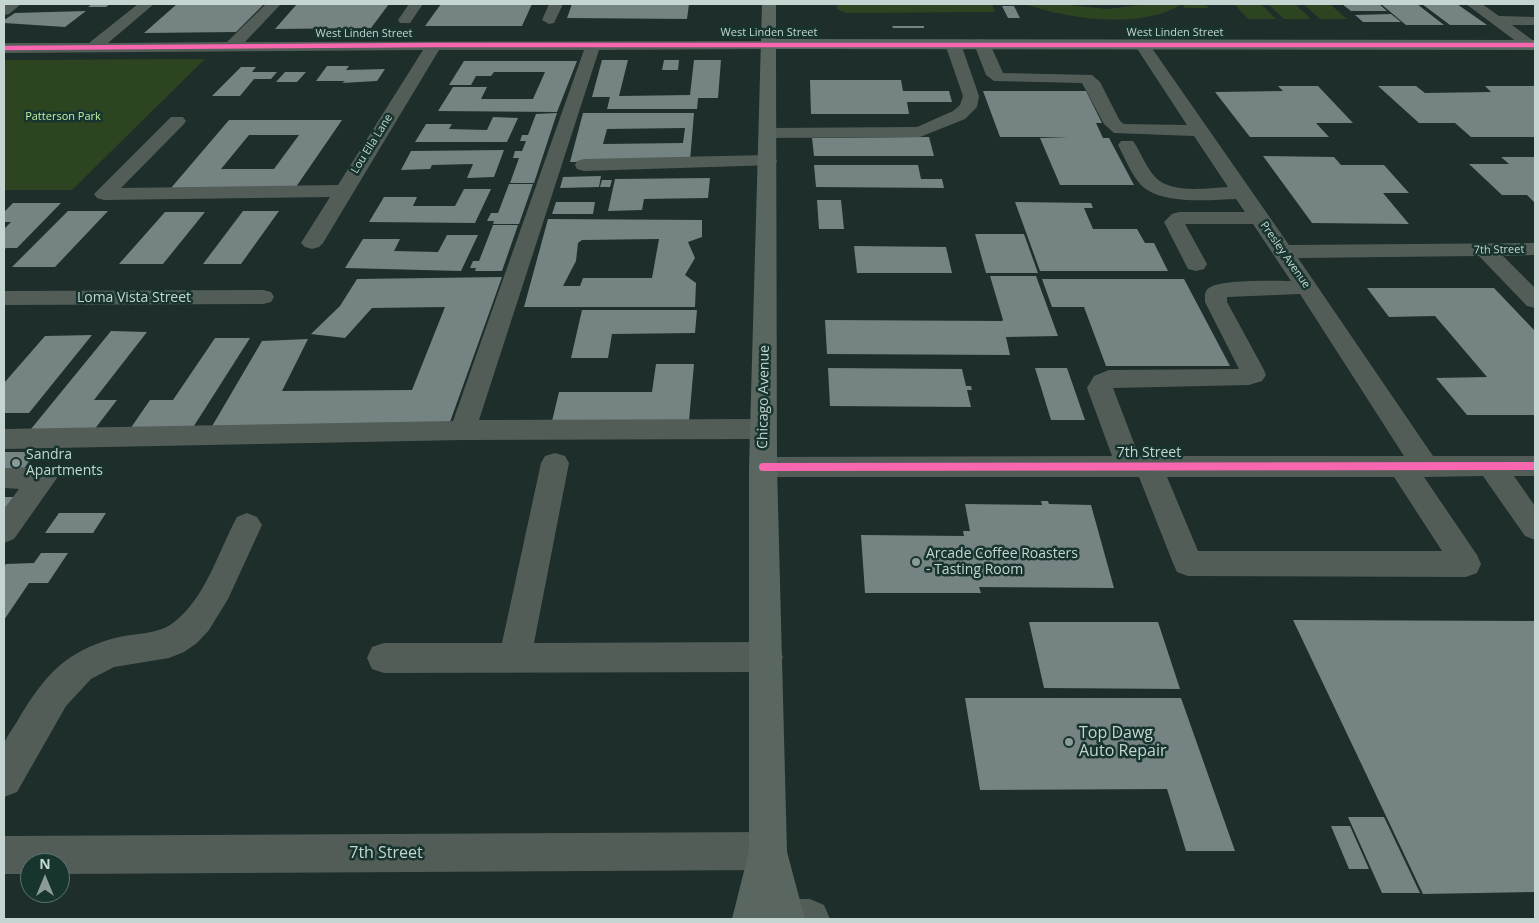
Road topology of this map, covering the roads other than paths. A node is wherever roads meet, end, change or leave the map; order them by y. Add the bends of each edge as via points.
1 (14, 4) edge
2 (147, 4) edge
3 (274, 4) edge
4 (416, 4) edge
5 (556, 4) edge
6 (770, 4) edge
7 (1473, 4) edge
8 (4, 10) edge
9 (405, 20) dead end
10 (549, 20) dead end
11 (1497, 20) junction
12 (1535, 20) edge
13 (770, 44) junction
14 (953, 44) junction
15 (982, 44) junction
16 (1142, 44) junction
17 (434, 45) junction
18 (593, 45) junction
19 (1533, 45) edge
20 (232, 46) junction
21 (93, 47) junction
22 (4, 48) edge
23 (177, 121) dead end
24 (1200, 131) junction
25 (768, 132) junction
26 (1127, 144) dead end
27 (768, 161) junction
28 (584, 165) dead end
29 (342, 191) junction
30 (1241, 193) junction
31 (1259, 218) junction
32 (312, 243) dead end
33 (1485, 250) junction
34 (1535, 250) edge
35 (1283, 252) junction
36 (1196, 264) dead end
37 (1307, 287) junction
38 (263, 297) dead end
39 (4, 298) edge
40 (1535, 301) edge
41 (764, 429) junction
42 (463, 430) junction
43 (4, 439) edge
44 (555, 463) dead end
45 (1139, 465) junction
46 (1414, 466) junction
47 (1491, 466) junction
48 (1535, 466) edge
49 (763, 467) junction
50 (4, 478) edge
51 (247, 525) dead end
52 (1535, 528) edge
53 (4, 531) edge
54 (766, 657) junction
55 (384, 658) dead end
56 (515, 658) junction
57 (4, 779) edge
58 (768, 851) junction
59 (4, 855) edge
60 (752, 919) edge
61 (785, 919) edge
62 (810, 919) edge

1 - 8 street
2 - 21 street
3 - 20 street
4 - 9 street
5 - 10 street
6 - 13 main road, Chicago Avenue
7 - 11 street
11 - 12 street
11 - 19 street
13 - 14 main road, West Linden Street
13 - 18 street, West Linden Street
13 - 25 main road, Chicago Avenue
14 - 15 main road, West Linden Street
14 - 25 street via 970,96 968,107 959,115 920,132
15 - 16 main road, West Linden Street
15 - 24 street via 994,76 1000,78 1086,78 1092,82 1113,124 1120,129
16 - 19 main road, West Linden Street
16 - 24 street, Presley Avenue
17 - 18 street, West Linden Street
17 - 20 street, West Linden Street
17 - 29 street, Lou Ella Lane
18 - 42 street
20 - 21 street, West Linden Street
21 - 22 street, West Linden Street
23 - 29 street via 104,194
24 - 30 street, Presley Avenue
25 - 27 main road, Chicago Avenue
26 - 30 street via 1149,183 1161,190 1173,193
27 - 28 street
27 - 41 main road, Chicago Avenue
29 - 32 street, Lou Ella Lane
30 - 31 street, Presley Avenue
31 - 35 street, Presley Avenue
31 - 36 street via 1179,218 1174,222
33 - 34 street, 7th Street
33 - 35 street, 7th Street
33 - 40 street
35 - 37 street, Presley Avenue
37 - 45 street via 1223,290 1216,293 1216,302 1253,376 1109,379 1103,382 1100,388
37 - 46 street, Presley Avenue
38 - 39 street, Loma Vista Street
41 - 42 street
41 - 49 main road, Chicago Avenue
42 - 43 street
44 - 56 street
45 - 46 street, 7th Street
45 - 46 street, Presley Avenue via 1188,564 1466,564
45 - 49 street, 7th Street
46 - 47 street, 7th Street
47 - 48 street, 7th Street
47 - 52 street
49 - 54 main road, Chicago Avenue
50 - 53 street via 43,478
51 - 57 street via 209,604 193,625 171,642 128,649 93,661 73,673 59,687
54 - 56 street
54 - 58 main road, Chicago Avenue
55 - 56 street
58 - 59 street, 7th Street
58 - 60 main road, Chicago Avenue
58 - 61 main road, Chicago Avenue
61 - 62 street

